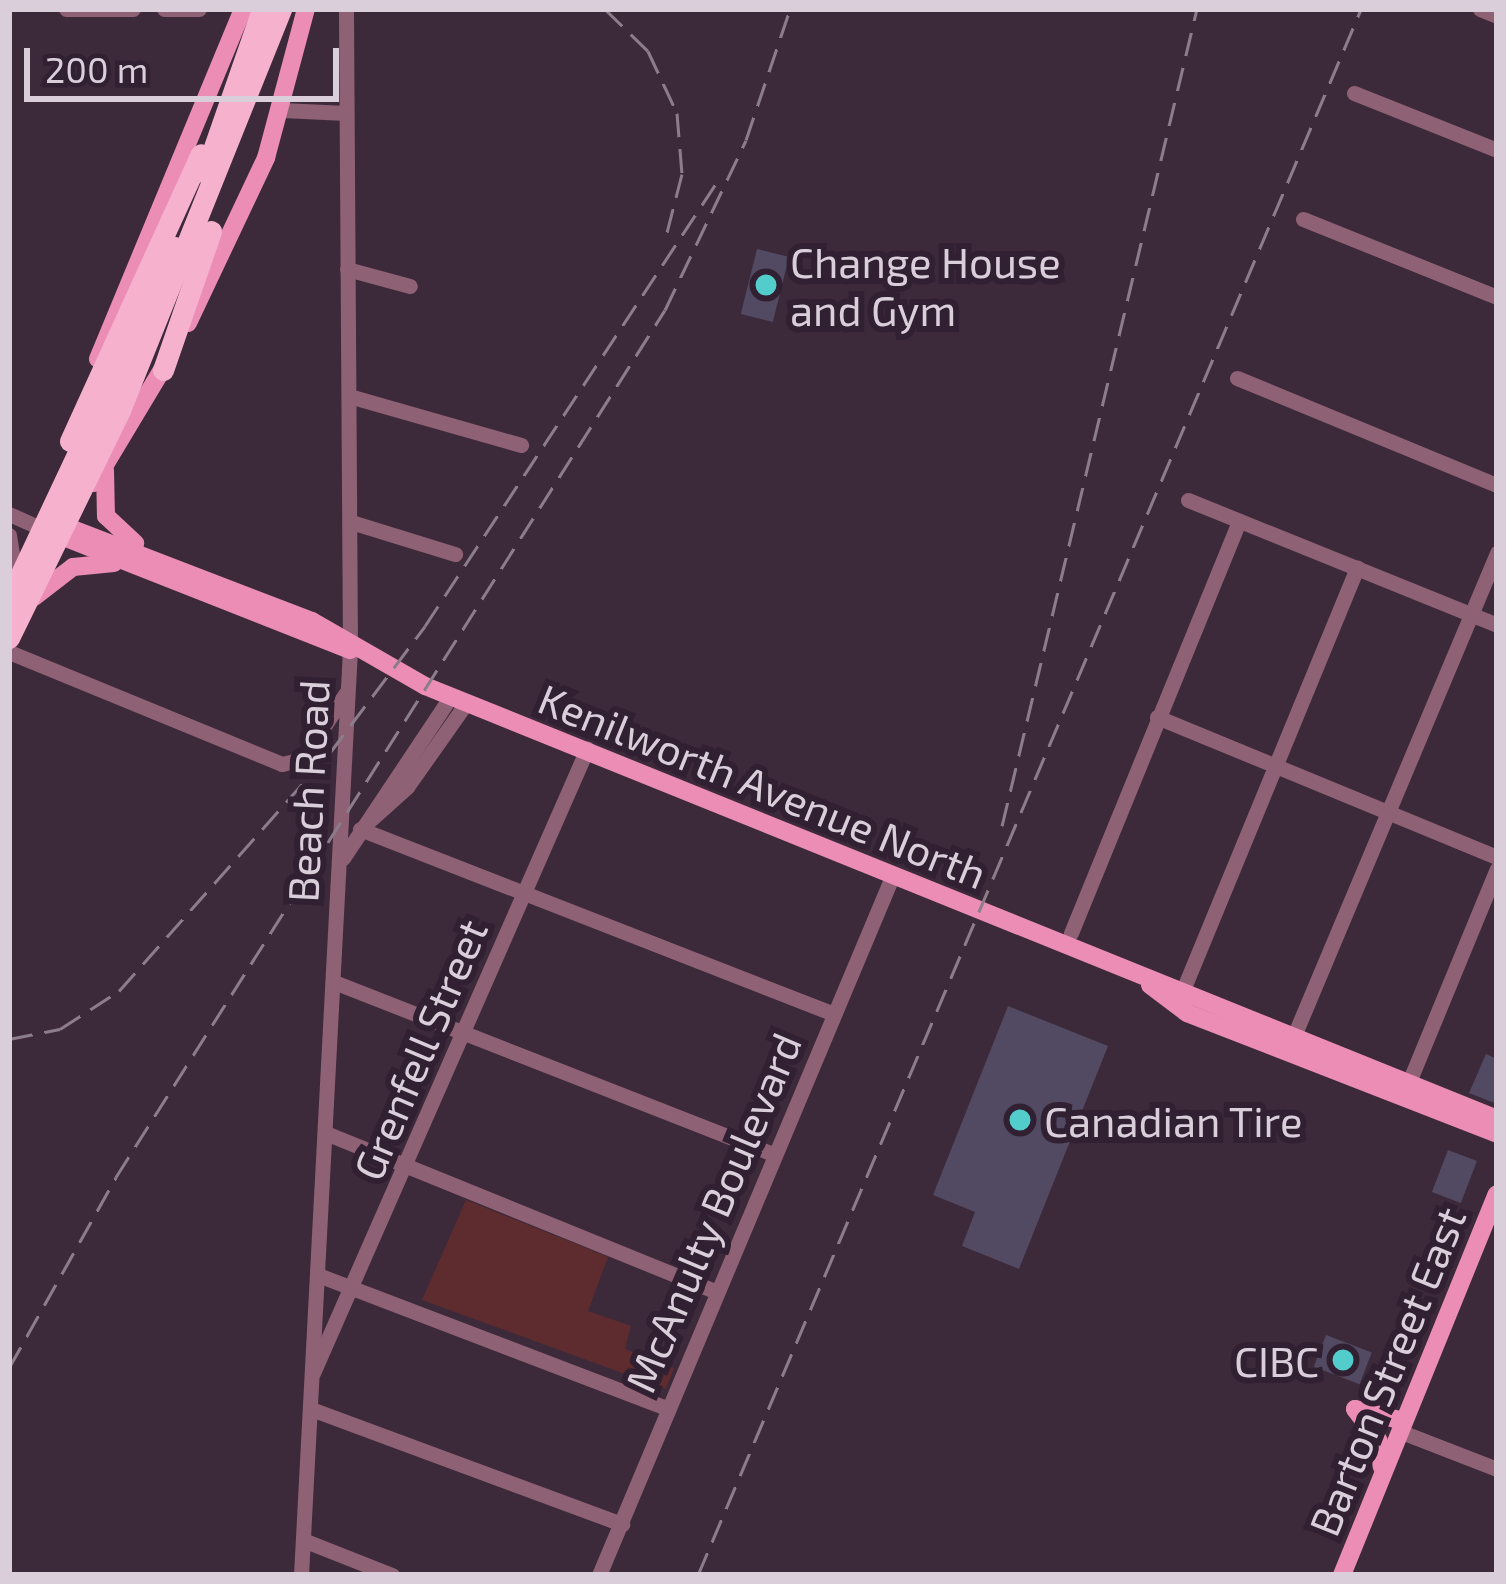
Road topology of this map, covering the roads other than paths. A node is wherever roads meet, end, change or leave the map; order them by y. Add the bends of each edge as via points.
1 (65, 9) edge
2 (133, 9) edge
3 (164, 9) edge
4 (199, 9) edge
5 (306, 9) edge
6 (346, 9) edge
7 (1480, 9) edge
8 (266, 10) edge
9 (1497, 16) edge
10 (1354, 93) dead end
11 (240, 105) junction
12 (282, 110) junction
13 (346, 113) junction
14 (1497, 150) edge
15 (1303, 219) dead end
16 (346, 269) junction
17 (410, 286) dead end
18 (1497, 297) edge
19 (130, 366) junction
20 (163, 370) junction
21 (1238, 378) dead end
22 (349, 396) junction
23 (70, 441) junction
24 (521, 446) dead end
25 (107, 462) junction
26 (1497, 485) edge
27 (1188, 500) dead end
28 (9, 514) edge
29 (1239, 521) junction
30 (351, 522) junction
31 (38, 524) junction
32 (66, 531) junction
33 (9, 535) edge
34 (1497, 553) edge
35 (455, 554) dead end
36 (153, 557) junction
37 (131, 567) junction
38 (1357, 567) junction
39 (351, 596) junction
40 (14, 602) edge
41 (1471, 615) junction
42 (312, 621) junction
43 (1497, 625) edge
44 (9, 638) edge
45 (350, 650) junction
46 (9, 652) edge
47 (347, 691) junction
48 (459, 699) junction
49 (1157, 717) junction
50 (587, 749) junction
51 (1277, 766) junction
52 (1390, 813) junction
53 (360, 829) junction
54 (1497, 857) edge
55 (340, 863) junction
56 (1497, 869) edge
57 (892, 877) junction
58 (524, 891) junction
59 (1072, 933) dead end
60 (334, 982) junction
61 (1150, 985) junction
62 (1183, 990) junction
63 (834, 1014) junction
64 (465, 1031) junction
65 (1290, 1045) junction
66 (1409, 1082) junction
67 (1497, 1119) edge
68 (328, 1134) junction
69 (1497, 1134) edge
70 (774, 1154) junction
71 (409, 1166) junction
72 (1497, 1193) edge
73 (318, 1275) junction
74 (358, 1284) junction
75 (717, 1292) junction
76 (313, 1373) junction
77 (311, 1409) junction
78 (668, 1409) junction
79 (1401, 1426) junction
80 (1497, 1469) edge
81 (1382, 1473) junction
82 (622, 1524) junction
83 (303, 1540) junction
84 (301, 1575) edge
85 (392, 1575) edge
86 (599, 1575) edge
87 (1342, 1575) edge

1 - 2 street
3 - 4 street
5 - 12 main road
6 - 13 street, Beach Road
7 - 9 street
8 - 11 highway
8 - 11 highway
8 - 23 main road
10 - 14 street
11 - 19 highway
11 - 20 highway
11 - 23 highway
12 - 13 street
12 - 20 main road via 248,206
13 - 16 street, Beach Road
15 - 18 street
16 - 17 street
16 - 22 street, Beach Road
19 - 40 highway
19 - 44 highway
20 - 25 main road
21 - 26 street
22 - 24 street
22 - 30 street, Beach Road
23 - 31 main road
25 - 32 main road
25 - 36 main road via 106,516
27 - 29 street
28 - 31 street, Kenilworth Avenue North
29 - 38 street
29 - 49 street
30 - 35 street
30 - 39 street, Beach Road
31 - 32 main road, Kenilworth Avenue North
31 - 40 main road
32 - 36 main road, Kenilworth Avenue North
32 - 37 main road, Kenilworth Avenue North
32 - 40 main road
33 - 40 street
34 - 41 street
36 - 42 main road, Kenilworth Avenue North
37 - 40 main road via 74,567
37 - 45 main road, Kenilworth Avenue North
38 - 41 street
38 - 51 street
39 - 42 street via 336,615
39 - 45 street, Beach Road
40 - 44 main road
41 - 43 street
41 - 52 street
42 - 45 main road, Kenilworth Avenue North
45 - 47 street, Beach Road
45 - 48 main road, Kenilworth Avenue North
46 - 47 street via 282,764 302,759
47 - 55 street, Beach Road
48 - 50 main road, Kenilworth Avenue North
48 - 53 street via 407,787
49 - 51 street
49 - 59 street
50 - 57 main road, Kenilworth Avenue North
50 - 58 street, Grenfell Street
51 - 52 street
51 - 62 street
52 - 54 street
52 - 65 street
53 - 55 street
53 - 58 street
55 - 60 street, Beach Road
56 - 66 street
57 - 61 main road, Kenilworth Avenue North
57 - 63 street, McAnulty Boulevard
58 - 63 street
58 - 64 street, Grenfell Street
60 - 64 street
60 - 68 street, Beach Road
61 - 62 main road, Kenilworth Avenue North
61 - 65 main road, Kenilworth Avenue North via 1187,1013
62 - 65 main road, Kenilworth Avenue North
63 - 70 street, McAnulty Boulevard
64 - 70 street
64 - 71 street, Grenfell Street
65 - 66 main road, Kenilworth Avenue North
65 - 69 main road, Kenilworth Avenue North
66 - 67 main road, Kenilworth Avenue North
68 - 71 street
68 - 73 street, Beach Road
70 - 75 street, McAnulty Boulevard
71 - 74 street, Grenfell Street
71 - 75 street
72 - 79 main road, Barton Street East
73 - 74 street
73 - 76 street, Beach Road
74 - 76 street, Grenfell Street
74 - 78 street
75 - 78 street, McAnulty Boulevard
76 - 77 street, Beach Road
77 - 82 street
77 - 83 street, Beach Road
78 - 82 street, McAnulty Boulevard
79 - 80 street
79 - 81 main road, Barton Street East
79 - 81 main road via 1354,1409 1378,1440
81 - 87 main road, Barton Street East
82 - 86 street, McAnulty Boulevard
83 - 84 street, Beach Road
83 - 85 street

